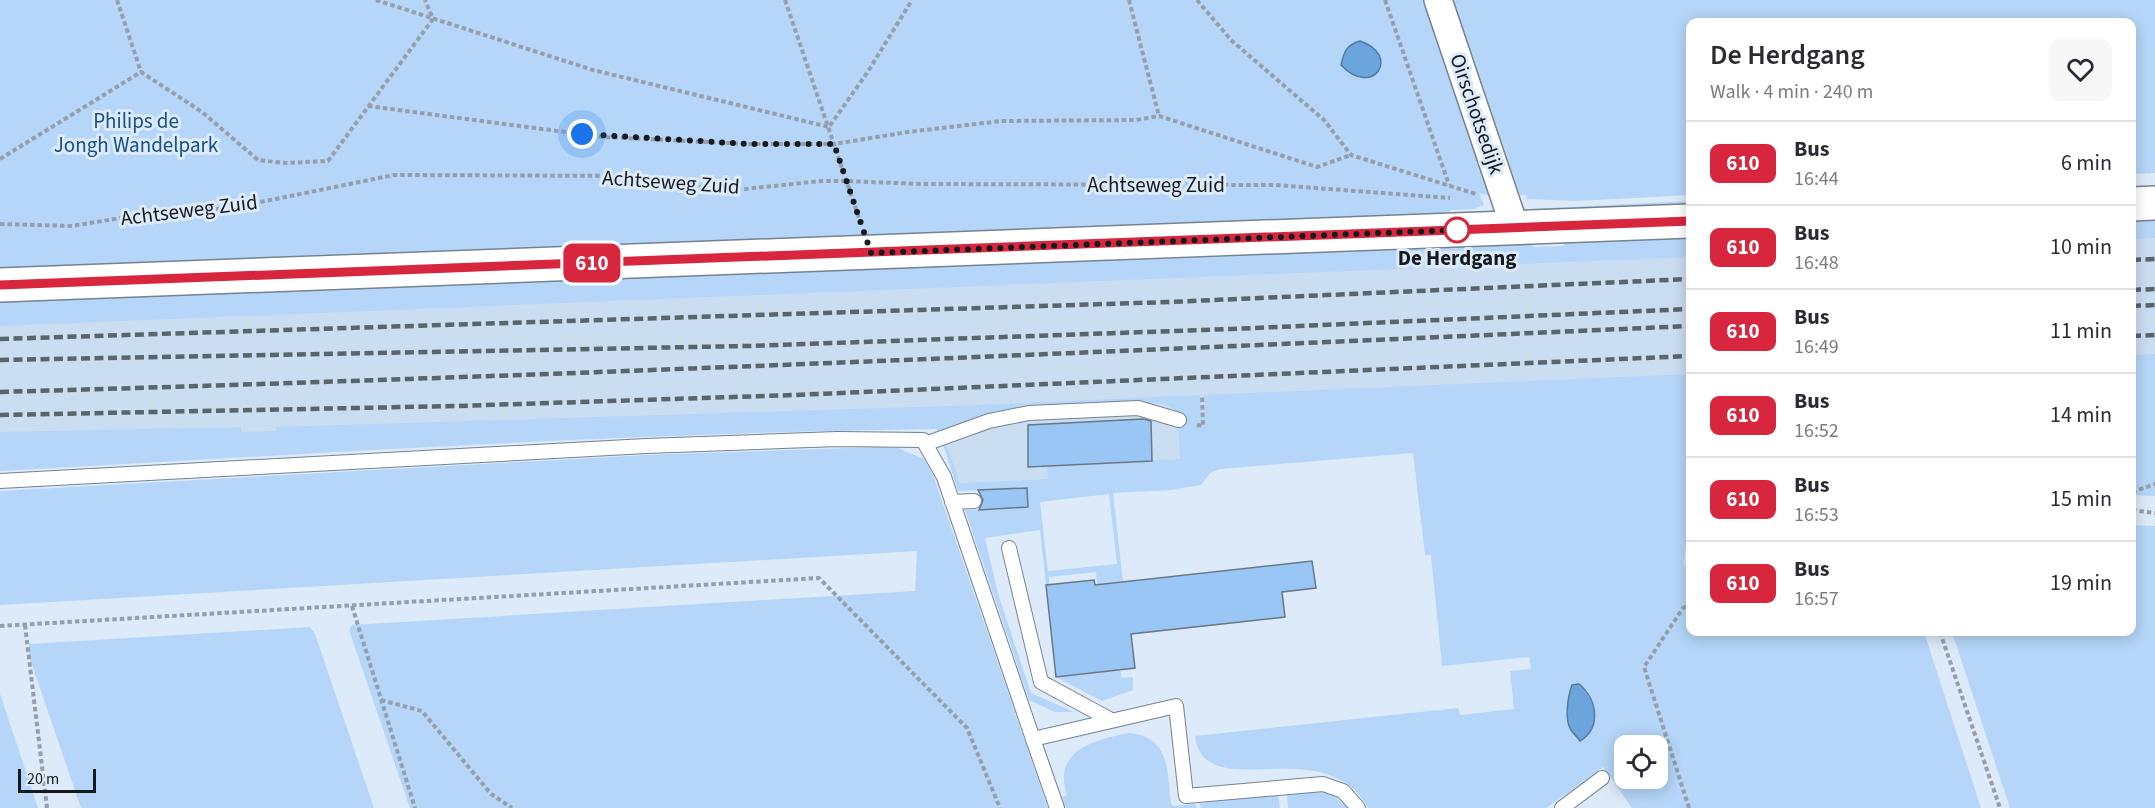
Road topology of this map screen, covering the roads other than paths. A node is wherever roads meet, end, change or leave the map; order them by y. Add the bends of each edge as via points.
1 (1438, 0) edge
2 (2155, 203) edge
3 (2136, 204) edge
4 (1686, 221) edge
5 (1515, 228) junction
6 (0, 285) edge
7 (1179, 420) dead end
8 (925, 444) junction
9 (0, 481) edge
10 (974, 501) dead end
11 (952, 502) junction
12 (1009, 548) dead end
13 (1111, 720) junction
14 (1033, 739) junction
15 (1602, 778) dead end
16 (1056, 808) edge
17 (1358, 808) edge
18 (1562, 808) edge

1 - 5 street, Oirschotsedijk
2 - 3 street
4 - 5 street
5 - 6 street
7 - 8 lane via 1138,408 1029,413 989,421
8 - 9 lane via 922,440 848,439 646,446
8 - 11 lane via 944,477
10 - 11 lane
11 - 14 lane
12 - 13 lane via 1041,682
13 - 14 lane
13 - 17 lane via 1176,706 1185,796 1323,784 1343,792
14 - 16 lane
15 - 18 lane

